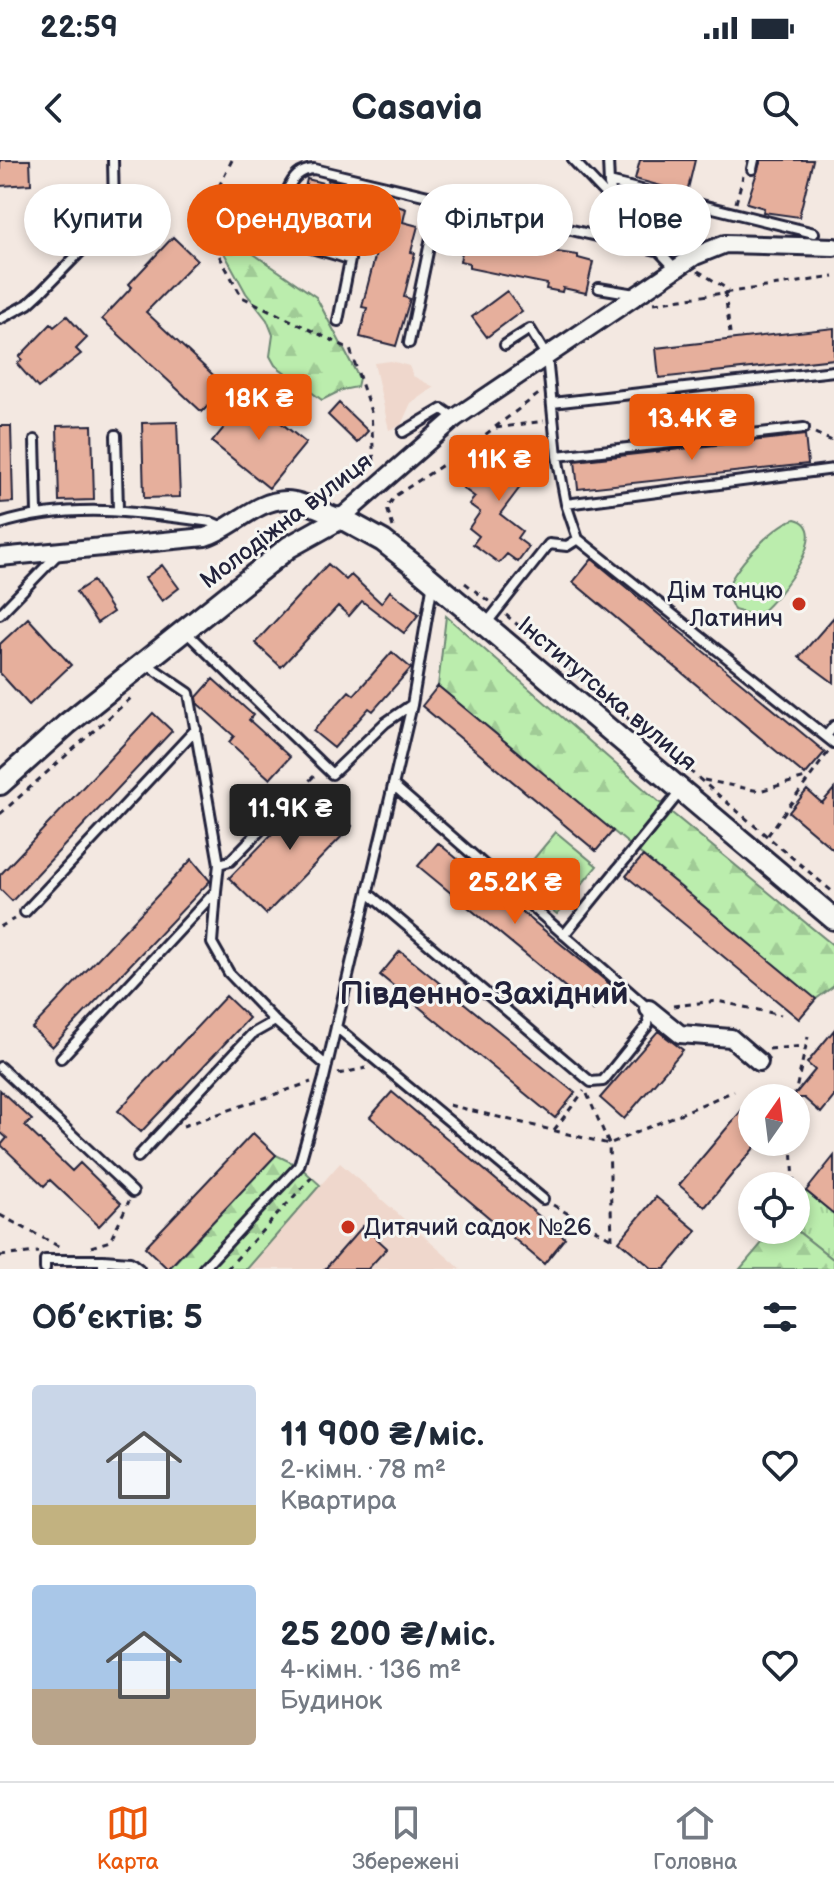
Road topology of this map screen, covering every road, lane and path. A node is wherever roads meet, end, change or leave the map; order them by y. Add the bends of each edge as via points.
1 (113, 160) edge
2 (232, 160) edge
3 (573, 160) edge
4 (581, 160) edge
5 (608, 160) edge
6 (584, 172) junction
7 (740, 181) dead end
8 (609, 182) joint
9 (595, 184) edge
10 (417, 194) edge
11 (734, 213) junction
12 (814, 233) dead end
13 (834, 247) edge
14 (427, 256) edge
15 (666, 256) edge
16 (680, 265) junction
17 (834, 277) edge
18 (599, 288) dead end
19 (725, 292) junction
20 (731, 292) junction
21 (641, 299) junction
22 (0, 319) edge
23 (338, 321) dead end
24 (730, 333) dead end
25 (409, 343) dead end
26 (505, 345) dead end
27 (547, 357) junction
28 (834, 371) edge
29 (552, 383) junction
30 (552, 403) junction
31 (455, 418) junction
32 (554, 420) junction
33 (804, 428) joint
34 (493, 429) junction
35 (403, 432) dead end
36 (116, 435) dead end
37 (35, 440) dead end
38 (834, 442) edge
39 (557, 456) junction
40 (374, 464) dead end
41 (834, 469) edge
42 (566, 504) junction
43 (118, 509) junction
44 (37, 512) junction
45 (341, 518) junction
46 (0, 524) edge
47 (226, 529) junction
48 (394, 529) dead end
49 (578, 539) junction
50 (60, 551) junction
51 (0, 557) edge
52 (433, 581) junction
53 (463, 581) dead end
54 (0, 614) edge
55 (491, 616) junction
56 (186, 631) junction
57 (145, 663) junction
58 (412, 705) junction
59 (834, 726) edge
60 (196, 729) junction
61 (826, 736) junction
62 (834, 744) edge
63 (324, 767) junction
64 (810, 777) junction
65 (700, 779) junction
66 (0, 784) edge
67 (393, 785) junction
68 (681, 792) junction
69 (276, 814) joint
70 (767, 836) junction
71 (219, 864) junction
72 (216, 891) junction
73 (368, 893) junction
74 (834, 893) edge
75 (25, 912) joint
76 (834, 919) edge
77 (0, 927) edge
78 (564, 935) junction
79 (649, 1009) junction
80 (781, 1015) dead end
81 (275, 1021) junction
82 (336, 1027) junction
83 (808, 1037) dead end
84 (805, 1046) junction
85 (763, 1055) joint
86 (61, 1058) dead end
87 (381, 1064) junction
88 (327, 1066) junction
89 (0, 1067) edge
90 (324, 1078) junction
91 (591, 1082) junction
92 (797, 1084) edge
93 (585, 1090) junction
94 (734, 1091) dead end
95 (422, 1098) junction
96 (554, 1130) junction
97 (159, 1135) junction
98 (609, 1144) junction
99 (138, 1157) dead end
100 (312, 1177) dead end
101 (133, 1192) joint
102 (543, 1199) joint
103 (0, 1215) edge
104 (80, 1249) dead end
105 (68, 1250) dead end
106 (103, 1264) edge
107 (45, 1269) edge
108 (139, 1269) edge
109 (203, 1269) edge
110 (227, 1269) edge

1 - 22 lane via 114,209 41,292
2 - 40 path via 201,223 242,297 350,349 371,412
3 - 6 lane
4 - 6 lane
5 - 8 lane
6 - 9 lane
7 - 11 path
8 - 11 lane
10 - 23 lane via 314,169 303,170 291,181 283,202 288,235 301,247 350,260
11 - 12 lane
13 - 16 street, Молодіжна вулиця via 725,244
14 - 25 lane
15 - 16 lane
16 - 20 path
16 - 21 street, Молодіжна вулиця
17 - 20 path
18 - 21 lane
19 - 20 path
19 - 21 path
19 - 24 path
21 - 27 street, Молодіжна вулиця
26 - 27 lane via 530,329
27 - 29 lane
27 - 31 street, Молодіжна вулиця
28 - 30 lane
29 - 30 lane
29 - 34 path
30 - 32 lane
31 - 35 lane via 442,409
31 - 45 street, Молодіжна вулиця
32 - 34 path
32 - 39 lane
33 - 38 path
33 - 39 lane
34 - 48 path via 395,496 387,508
36 - 43 lane
37 - 44 lane
39 - 42 lane
41 - 42 lane
42 - 49 lane
43 - 44 lane
43 - 47 lane via 211,522
44 - 46 lane
45 - 47 street via 287,499 263,506
45 - 52 street, Інститутська вулиця via 383,541
45 - 56 street, Молодіжна вулиця via 289,547
47 - 50 street via 205,537
49 - 55 lane via 567,546 549,544
49 - 61 lane
50 - 51 street
50 - 54 lane
52 - 55 street, Інститутська вулиця
52 - 58 lane
53 - 55 path
55 - 65 path
55 - 68 street, Інститутська вулиця
56 - 57 street, Молодіжна вулиця
56 - 63 lane
57 - 60 lane via 189,693
57 - 66 street, Молодіжна вулиця
58 - 63 lane via 385,723 332,774
58 - 67 lane
59 - 61 lane
60 - 71 lane
60 - 75 lane
61 - 62 lane
62 - 64 path
63 - 69 path
64 - 65 path via 759,791
64 - 70 path
65 - 70 path
67 - 73 lane
67 - 78 lane
68 - 76 street, Інститутська вулиця
68 - 78 lane
69 - 71 lane via 230,861
70 - 74 path
71 - 72 lane
72 - 81 lane via 212,943 229,973
72 - 86 lane
73 - 82 lane
73 - 91 lane
75 - 77 path
78 - 79 lane
79 - 80 path via 717,1001
79 - 85 street via 680,1034 731,1038
79 - 91 lane via 648,1025 603,1081
81 - 88 lane
81 - 97 lane via 252,1034
82 - 87 lane
82 - 88 lane
83 - 84 path
84 - 85 path
84 - 92 path
87 - 90 path
87 - 95 lane
88 - 90 lane
89 - 101 lane
90 - 97 path
90 - 109 lane via 299,1166
91 - 93 path
93 - 96 path
93 - 98 path
94 - 98 path
95 - 96 path
95 - 102 lane
96 - 98 path
97 - 99 lane
98 - 102 path via 612,1239
100 - 110 path
101 - 104 path via 110,1241
103 - 105 path
106 - 107 lane via 45,1260
106 - 108 lane via 130,1262

